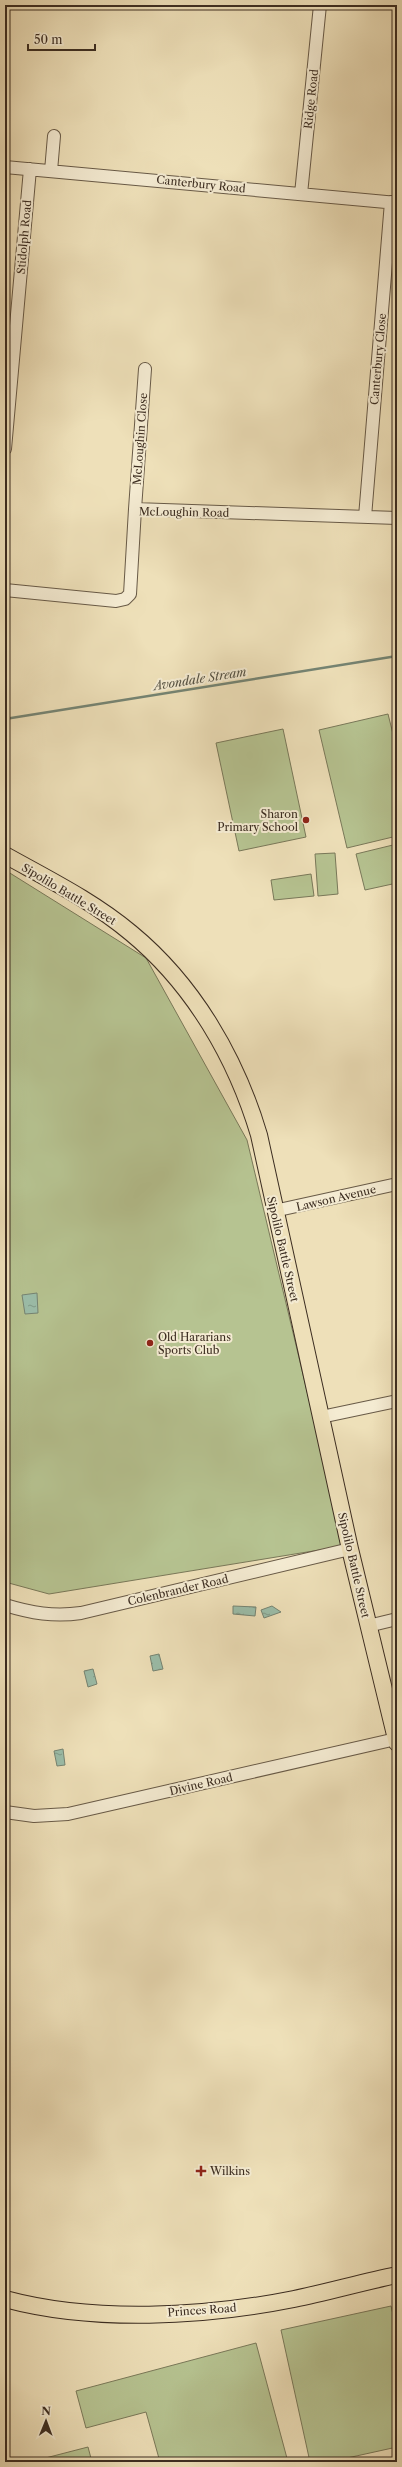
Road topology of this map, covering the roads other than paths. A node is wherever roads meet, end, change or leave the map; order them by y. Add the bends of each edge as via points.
1 (320, 5) edge
2 (54, 136) dead end
3 (5, 167) edge
4 (30, 169) junction
5 (51, 171) junction
6 (301, 194) junction
7 (394, 202) edge
8 (145, 369) dead end
9 (5, 449) edge
10 (135, 509) junction
11 (364, 517) junction
12 (397, 518) edge
13 (5, 590) edge
14 (5, 855) edge
15 (397, 1184) edge
16 (274, 1211) junction
17 (397, 1400) edge
18 (322, 1417) junction
19 (350, 1549) junction
20 (5, 1605) edge
21 (397, 1619) edge
22 (368, 1626) junction
23 (397, 1741) edge
24 (5, 1812) edge
25 (397, 2275) edge
26 (5, 2299) edge

1 - 6 street, Ridge Road
2 - 5 street
3 - 4 street, Canterbury Road
4 - 5 street, Canterbury Road
4 - 9 street, Stidolph Road
5 - 6 street, Canterbury Road
6 - 7 street, Canterbury Road
7 - 11 street, Canterbury Close
8 - 10 street, McLoughin Close
10 - 11 street, McLoughin Road
10 - 13 street, McLoughin Road via 130,594 125,599 116,601
11 - 12 street, McLoughin Road
14 - 16 main road, Sipolilo Battle Street via 76,895 131,933 156,955 195,1002 234,1067 249,1104 259,1135
15 - 16 street, Lawson Avenue
16 - 18 main road, Sipolilo Battle Street
17 - 18 street
18 - 19 main road, Sipolilo Battle Street
19 - 20 street, Colenbrander Road via 75,1614 44,1615
19 - 22 main road, Sipolilo Battle Street
21 - 22 street
22 - 23 main road, Sipolilo Battle Street
23 - 24 street, Divine Road via 68,1814 34,1816
25 - 26 main road, Princes Road via 293,2299 230,2309 184,2312 89,2314 34,2307

